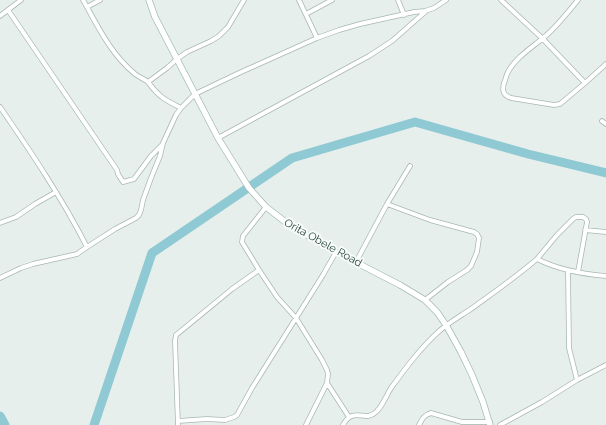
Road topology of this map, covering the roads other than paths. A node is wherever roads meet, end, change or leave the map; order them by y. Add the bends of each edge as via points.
1 (21, 0) edge
2 (83, 0) edge
3 (100, 0) edge
4 (149, 0) edge
5 (244, 0) edge
6 (299, 0) edge
7 (332, 0) edge
8 (398, 0) edge
9 (446, 0) edge
10 (501, 0) edge
11 (578, 0) edge
12 (87, 7) junction
13 (8, 10) junction
14 (425, 11) junction
15 (306, 14) junction
16 (404, 15) junction
17 (0, 16) edge
18 (318, 38) junction
19 (542, 39) junction
20 (177, 59) junction
21 (606, 64) edge
22 (148, 82) junction
23 (585, 83) junction
24 (195, 94) junction
25 (0, 107) edge
26 (181, 108) junction
27 (218, 138) junction
28 (163, 143) junction
29 (410, 166) dead end
30 (56, 192) junction
31 (386, 204) junction
32 (266, 207) junction
33 (0, 223) edge
34 (585, 230) junction
35 (606, 232) edge
36 (87, 247) junction
37 (336, 252) junction
38 (537, 259) junction
39 (356, 262) junction
40 (259, 270) junction
41 (568, 271) junction
42 (578, 272) junction
43 (606, 276) edge
44 (0, 278) edge
45 (425, 300) junction
46 (296, 318) junction
47 (446, 325) junction
48 (606, 365) edge
49 (577, 380) junction
50 (327, 383) junction
51 (349, 417) junction
52 (178, 423) edge
53 (490, 424) edge
54 (306, 425) edge
55 (343, 425) edge
56 (419, 425) edge
57 (500, 425) edge

1 - 13 street
2 - 12 street
3 - 12 street
4 - 20 main road, Orita Obele Road
5 - 20 street via 228,27 219,36
6 - 15 street
7 - 15 street
8 - 16 street
9 - 14 street
10 - 19 street
11 - 19 street
12 - 22 street via 103,36 120,59 135,74
13 - 17 street
13 - 28 street via 123,182 134,179
14 - 16 street
14 - 27 street via 392,41 369,56
15 - 18 street
16 - 18 street via 346,28
18 - 24 street
19 - 23 street
19 - 23 street via 512,65 503,93 506,96 554,105 560,104
20 - 22 street
20 - 24 main road, Orita Obele Road
21 - 23 street
22 - 26 street via 159,96
24 - 26 street
24 - 27 main road, Orita Obele Road
25 - 30 street
26 - 28 street
27 - 32 main road, Orita Obele Road via 249,188
28 - 36 street via 139,215
29 - 31 street
30 - 33 street via 16,217
30 - 36 street
31 - 39 street
31 - 45 street via 474,232 479,238 471,266
32 - 37 main road, Orita Obele Road via 288,224
32 - 40 street via 242,238
34 - 35 street
34 - 38 street via 586,219 576,217
34 - 42 street
36 - 44 street via 77,254 20,268
37 - 39 main road, Orita Obele Road
37 - 46 street
38 - 41 street
38 - 47 street
39 - 45 main road, Orita Obele Road
40 - 46 street via 277,297
40 - 52 street via 176,335
41 - 42 street
41 - 49 street via 569,348
42 - 43 street
45 - 47 main road, Orita Obele Road
46 - 50 street via 327,370
46 - 52 street via 237,415 225,420 207,419
47 - 51 street via 411,361 378,411 368,417
47 - 53 main road, Orita Obele Road via 472,375
48 - 49 street
49 - 57 street
50 - 51 street
50 - 54 street
51 - 55 street
53 - 56 street via 462,422 431,413 423,418

